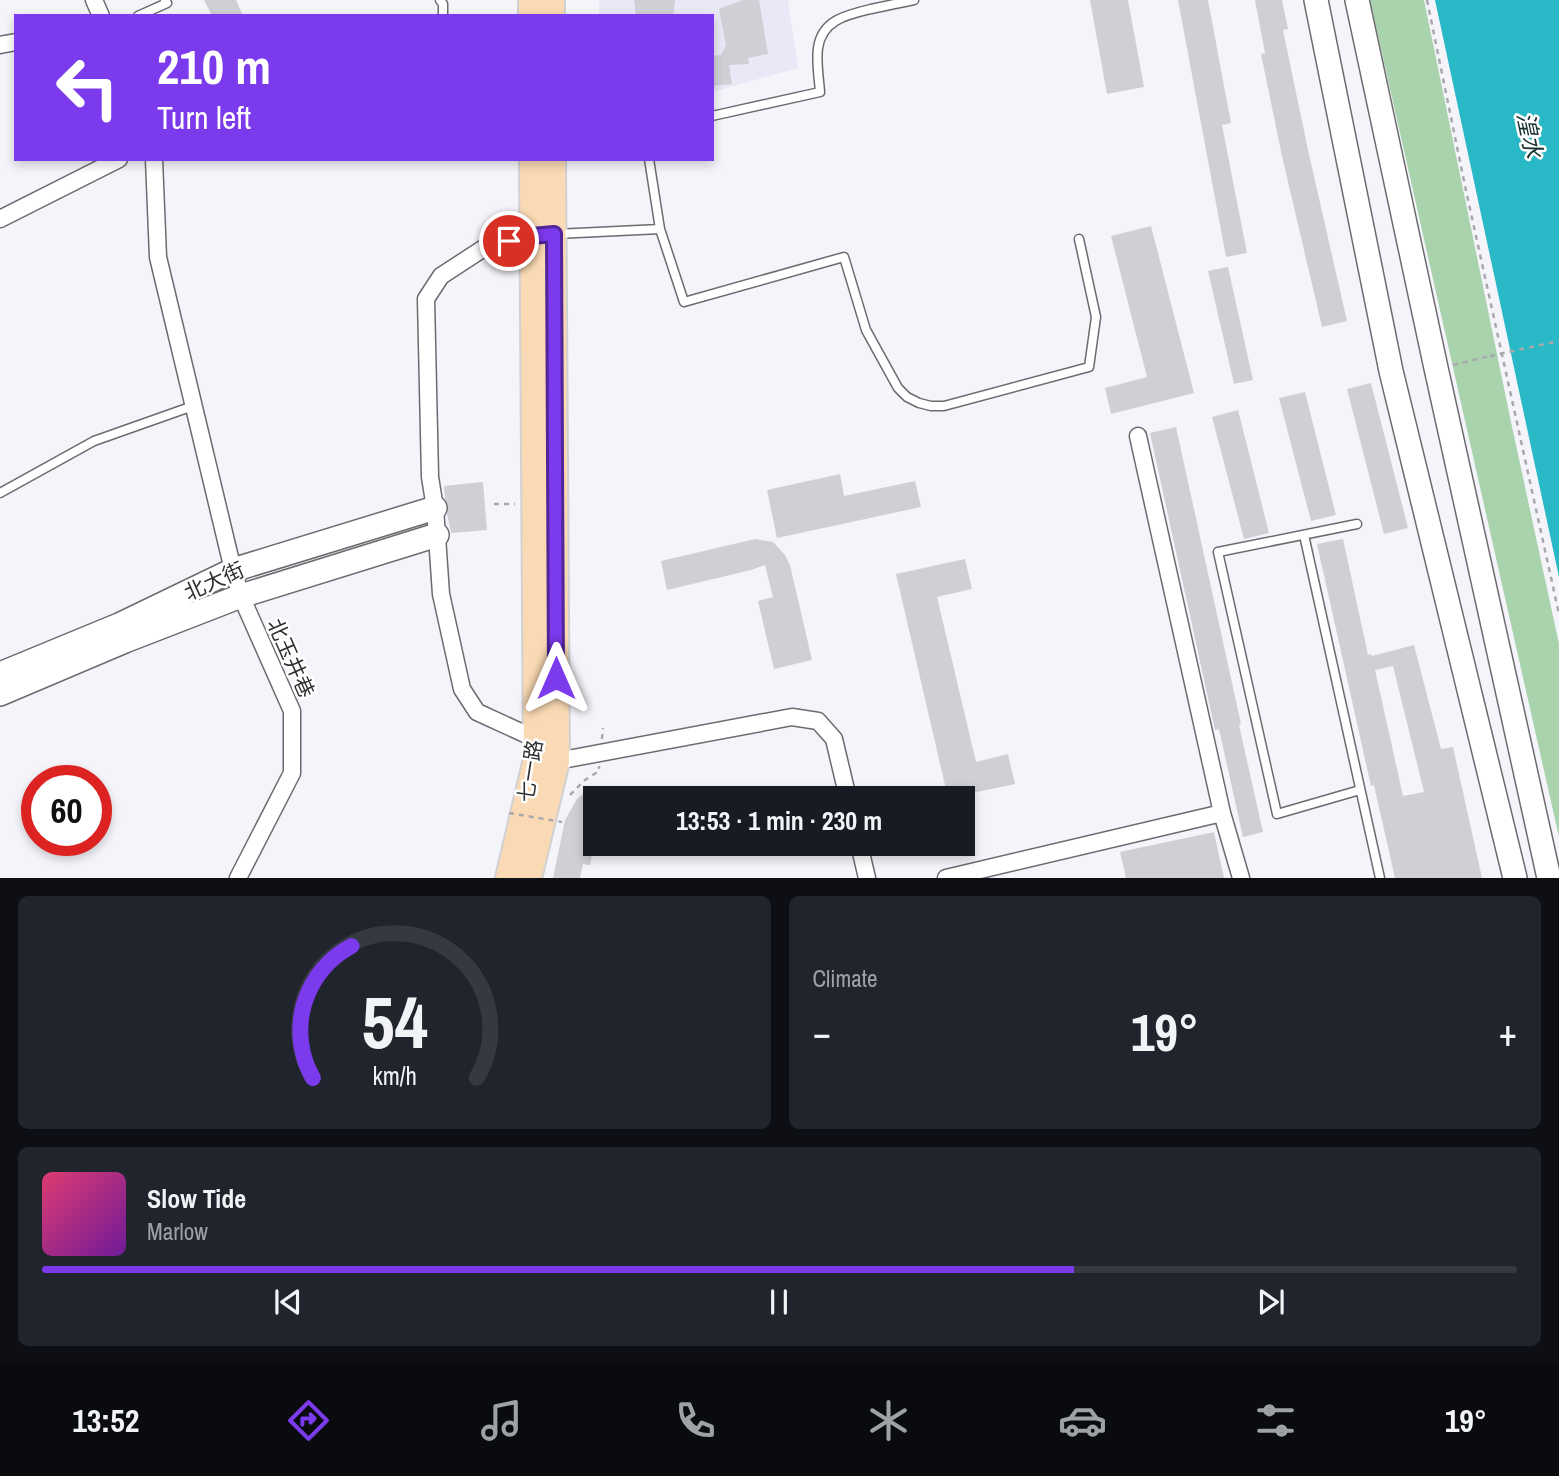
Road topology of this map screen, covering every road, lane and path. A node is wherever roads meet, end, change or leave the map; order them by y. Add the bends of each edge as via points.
1 (165, 0) edge
2 (914, 0) edge
3 (1316, 0) edge
4 (1357, 0) edge
5 (1427, 0) edge
6 (142, 14) edge
7 (714, 116) edge
8 (115, 161) edge
9 (154, 161) edge
10 (532, 161) edge
11 (553, 161) edge
12 (649, 161) edge
13 (0, 219) edge
14 (660, 229) junction
15 (543, 235) junction
16 (1079, 239) dead end
17 (1559, 341) edge
18 (1436, 368) junction
19 (193, 405) junction
20 (1138, 436) dead end
21 (0, 493) edge
22 (435, 508) junction
23 (1357, 524) dead end
24 (437, 535) junction
25 (1304, 535) junction
26 (233, 570) junction
27 (240, 596) junction
28 (1559, 614) edge
29 (0, 674) edge
30 (0, 694) edge
31 (603, 728) dead end
32 (536, 739) junction
33 (600, 753) junction
34 (556, 761) junction
35 (845, 786) edge
36 (1360, 790) junction
37 (566, 799) dead end
38 (509, 813) dead end
39 (1222, 813) junction
40 (562, 822) dead end
41 (862, 856) edge
42 (237, 877) edge
43 (508, 877) edge
44 (529, 877) edge
45 (867, 877) edge
46 (946, 877) edge
47 (1241, 877) edge
48 (1380, 877) edge
49 (1515, 877) edge
50 (1544, 877) edge

1 - 6 lane via 167,3
2 - 7 lane via 849,14 827,27 817,52 820,92
3 - 49 main road via 1391,371
4 - 18 main road
5 - 28 path
8 - 13 street
9 - 19 street, 北玉井巷 via 158,257
10 - 15 main road, 七一路
11 - 15 main road, 七一路
12 - 14 lane
14 - 15 lane
14 - 16 lane via 684,302 844,257 866,330 898,388 907,397 931,406 1089,367 1096,317
15 - 22 street via 487,246 441,276 426,299 430,477
15 - 32 main road, 七一路
15 - 34 main road, 七一路
17 - 18 path, bridge
18 - 50 main road
19 - 21 lane via 94,441
19 - 26 street, 北玉井巷
20 - 39 street
22 - 24 street
22 - 26 main road, 北大街
23 - 25 lane
24 - 27 main road, 北大街
24 - 32 street via 441,594 462,689 477,712
25 - 36 lane
25 - 36 lane via 1218,552 1277,814
26 - 27 street, 北玉井巷
26 - 29 main road, 北大街 via 119,625
27 - 30 main road, 北大街
27 - 42 street, 北玉井巷 via 292,711 292,774
31 - 33 path
32 - 43 main road, 七一路 via 536,759
33 - 34 street
33 - 35 street via 792,717 818,721 834,739
33 - 37 path via 599,771
34 - 44 main road, 七一路
36 - 48 lane
38 - 40 path, bridge
39 - 46 street
39 - 47 street
41 - 45 street

